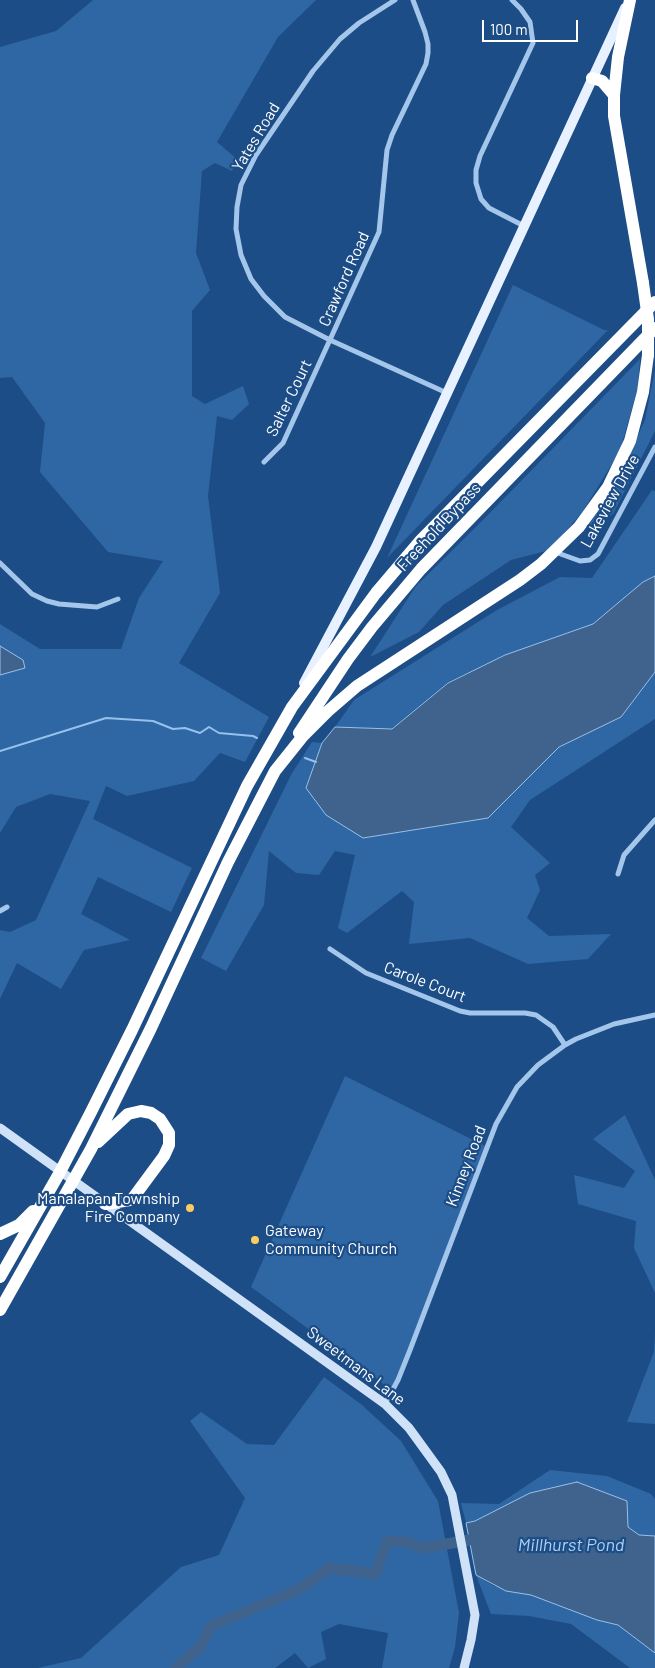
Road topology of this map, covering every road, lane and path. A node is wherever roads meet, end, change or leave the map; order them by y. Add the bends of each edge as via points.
1 (395, 0) edge
2 (413, 0) edge
3 (512, 0) edge
4 (630, 0) edge
5 (592, 78) junction
6 (614, 95) junction
7 (524, 226) junction
8 (655, 302) edge
9 (655, 328) edge
10 (330, 340) junction
11 (447, 393) junction
12 (655, 446) edge
13 (264, 462) dead end
14 (555, 552) junction
15 (0, 563) edge
16 (118, 599) dead end
17 (292, 707) junction
18 (275, 771) junction
19 (655, 820) edge
20 (618, 874) dead end
21 (7, 907) dead end
22 (0, 910) edge
23 (330, 949) dead end
24 (655, 1015) edge
25 (565, 1045) junction
26 (0, 1129) edge
27 (91, 1148) junction
28 (60, 1172) junction
29 (73, 1182) junction
30 (45, 1198) junction
31 (105, 1204) junction
32 (0, 1234) edge
33 (0, 1277) edge
34 (0, 1310) edge
35 (385, 1404) junction
36 (464, 1668) edge

1 - 10 street, Yates Road via 359,23 325,56 256,155 241,186 236,229 241,255 252,279 285,317
2 - 10 street, Crawford Road via 428,44 426,64 387,150 379,232
3 - 7 street via 530,22 533,43 480,156 476,183 489,208
4 - 5 main road
4 - 6 highway
5 - 6 highway via 602,80
5 - 7 main road
6 - 14 highway, bridge via 615,124 648,319 648,356 637,418 620,464 593,509
7 - 11 main road
8 - 17 highway, Freehold Bypass via 421,540 376,594
9 - 18 highway, Freehold Bypass via 400,593 324,693
10 - 11 street, Yates Road
10 - 13 street, Salter Court via 283,443
11 - 17 main road via 376,547
12 - 14 street, Lakeview Drive via 598,554 590,560 580,561
14 - 18 highway via 520,580 357,686 303,736
15 - 16 street via 32,594 47,601 97,607
17 - 28 highway, Freehold Bypass via 248,786 132,1030
18 - 27 highway
19 - 20 street via 624,855
21 - 22 street
23 - 25 street, Carole Court via 366,973 460,1011 536,1015 553,1027
24 - 25 street, Kinney Road via 602,1028
25 - 35 street, Kinney Road via 526,1077 502,1112 398,1380
26 - 28 street, Sweetmans Lane
27 - 29 highway
27 - 31 highway via 118,1122 135,1112 156,1115 169,1133 169,1145 164,1156 134,1198
28 - 29 street, Sweetmans Lane
28 - 30 highway, Freehold Bypass
29 - 31 street, Sweetmans Lane
29 - 34 highway
30 - 32 highway via 19,1225
30 - 33 highway
31 - 35 street, Sweetmans Lane
35 - 36 street, Sweetmans Lane via 415,1435 452,1495 475,1615

